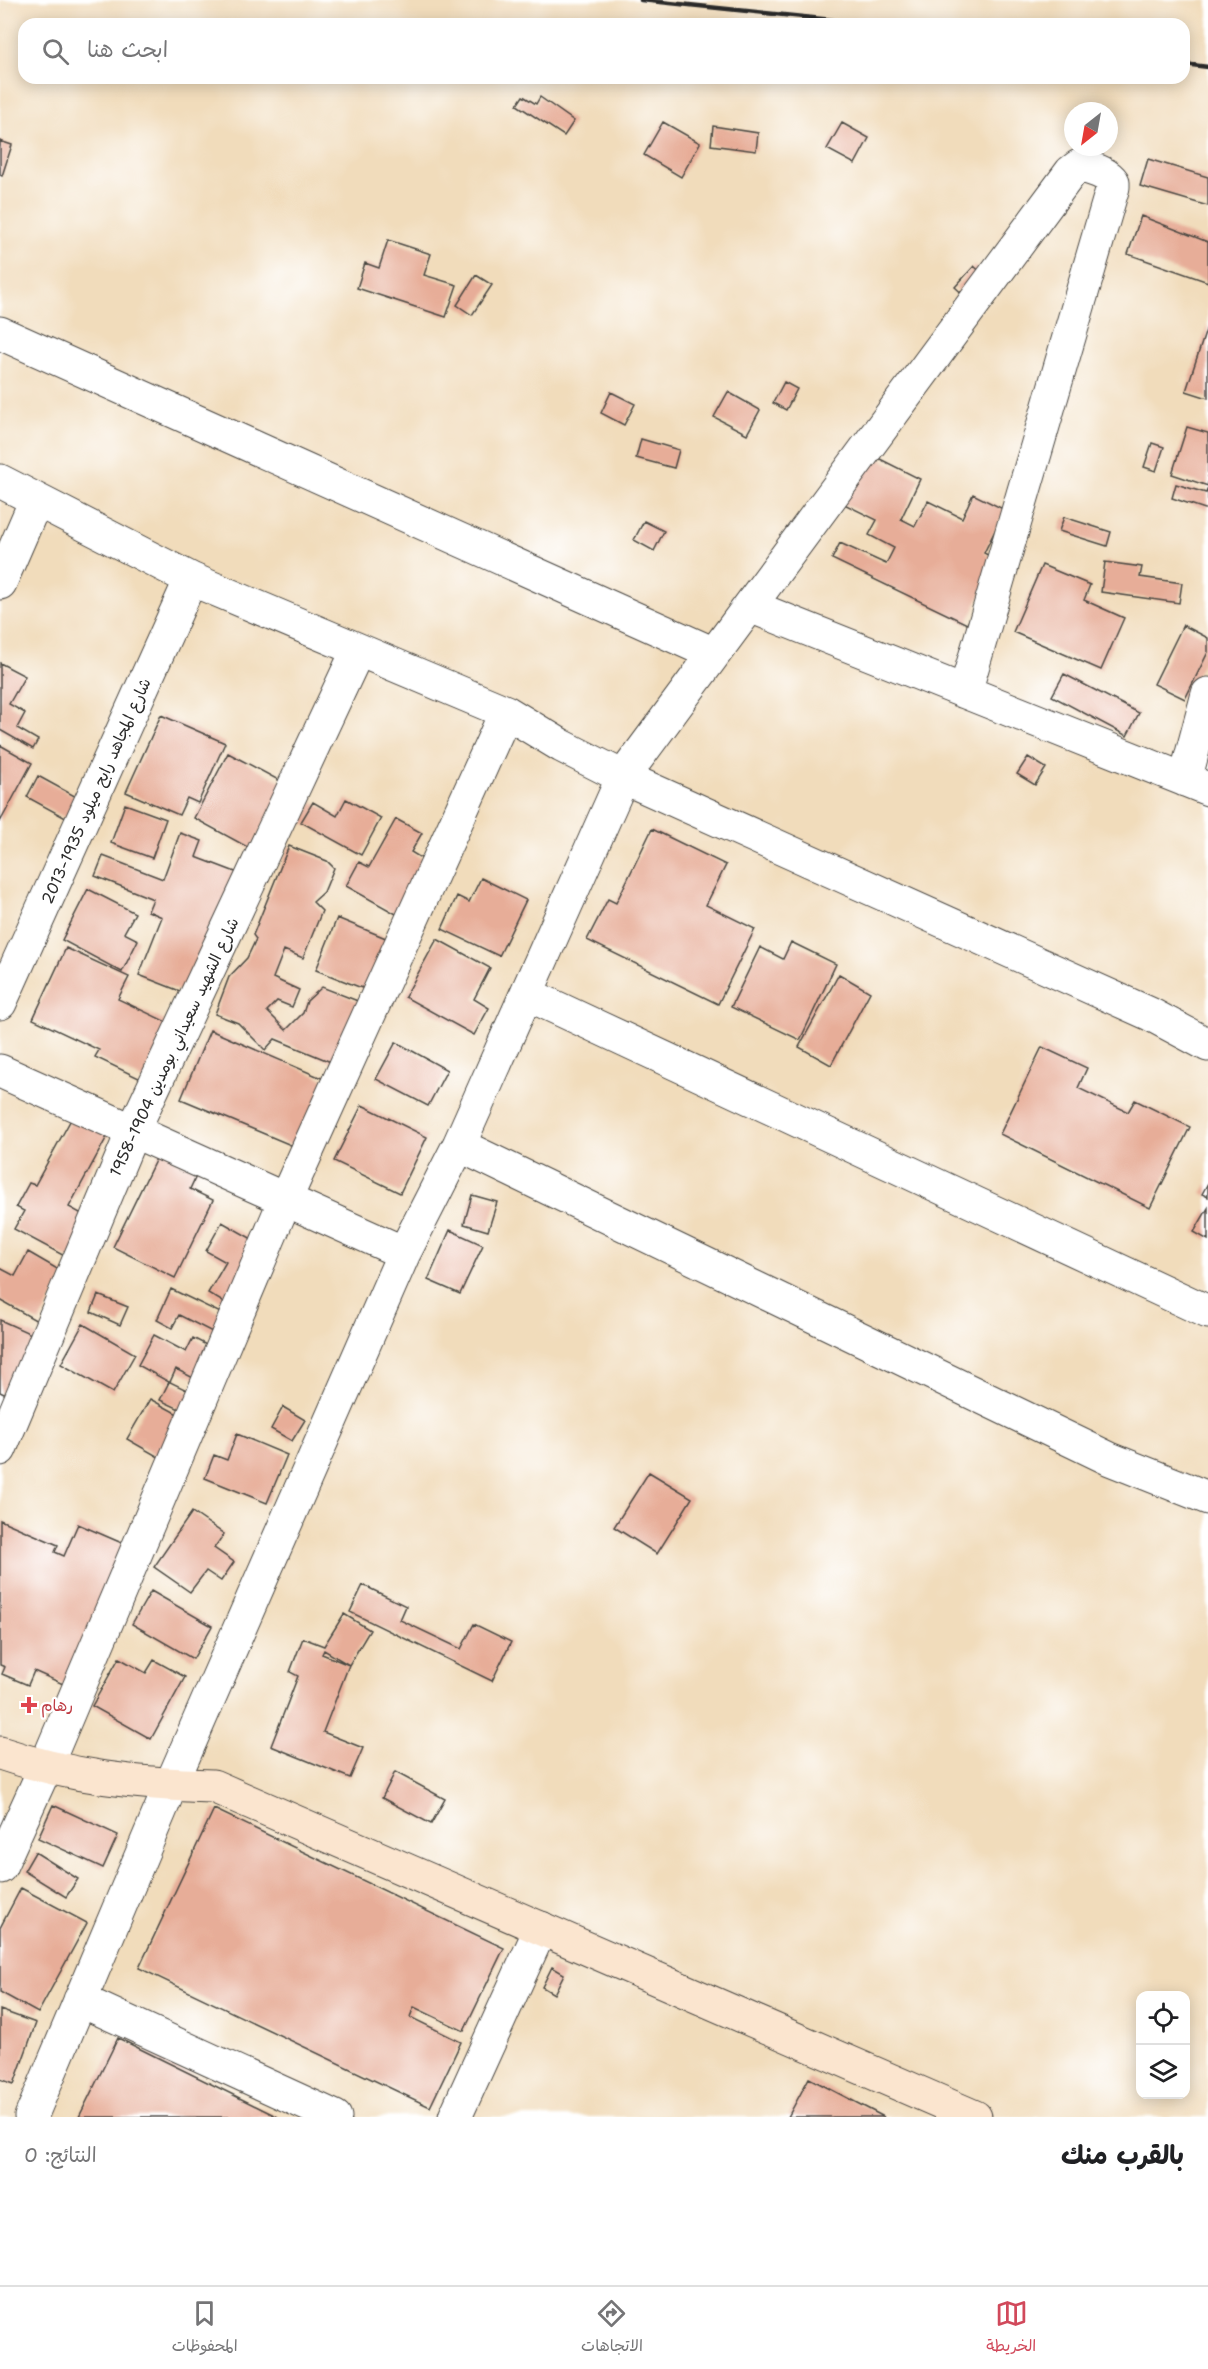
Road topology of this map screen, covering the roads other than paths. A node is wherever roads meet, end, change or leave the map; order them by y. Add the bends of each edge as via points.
1 (0, 333) edge
2 (0, 481) edge
3 (36, 500) junction
4 (191, 579) junction
5 (0, 583) edge
6 (750, 606) junction
7 (358, 650) junction
8 (714, 654) junction
9 (965, 692) junction
10 (1208, 694) edge
11 (506, 712) junction
12 (623, 777) junction
13 (1197, 785) edge
14 (527, 994) junction
15 (0, 1003) edge
16 (1208, 1045) edge
17 (0, 1071) edge
18 (133, 1131) junction
19 (459, 1145) junction
20 (285, 1200) junction
21 (404, 1253) junction
22 (1208, 1312) edge
23 (0, 1449) edge
24 (1208, 1498) edge
25 (0, 1753) edge
26 (45, 1768) junction
27 (171, 1785) junction
28 (0, 1867) edge
29 (541, 1928) junction
30 (81, 2000) junction
31 (31, 2117) edge
32 (335, 2117) edge
33 (455, 2117) edge
34 (975, 2117) edge

1 - 8 street
2 - 3 street
3 - 4 street
3 - 5 street
4 - 7 street
4 - 15 street, شارع المجاهد رابح ميلود 1935-2013
6 - 8 street
6 - 9 street
6 - 9 street via 1071,172 1080,166 1107,176 1113,187
7 - 11 street
7 - 18 street, شارع الشهيد سعيداني بومدين 1904-1958
8 - 12 street
9 - 13 street
10 - 13 street
11 - 12 street
11 - 20 street
12 - 14 street
12 - 16 street via 1150,1014
14 - 19 street
14 - 22 street
17 - 18 street
18 - 20 street
18 - 23 street, شارع الشهيد سعيداني بومدين 1904-1958
19 - 21 street
19 - 24 street via 1110,1459
20 - 21 street
20 - 26 street
21 - 27 street
25 - 26 street
26 - 27 street via 137,1784
26 - 28 street
27 - 29 street via 213,1786
27 - 30 street
29 - 33 street
29 - 34 street
30 - 31 street
30 - 32 street

